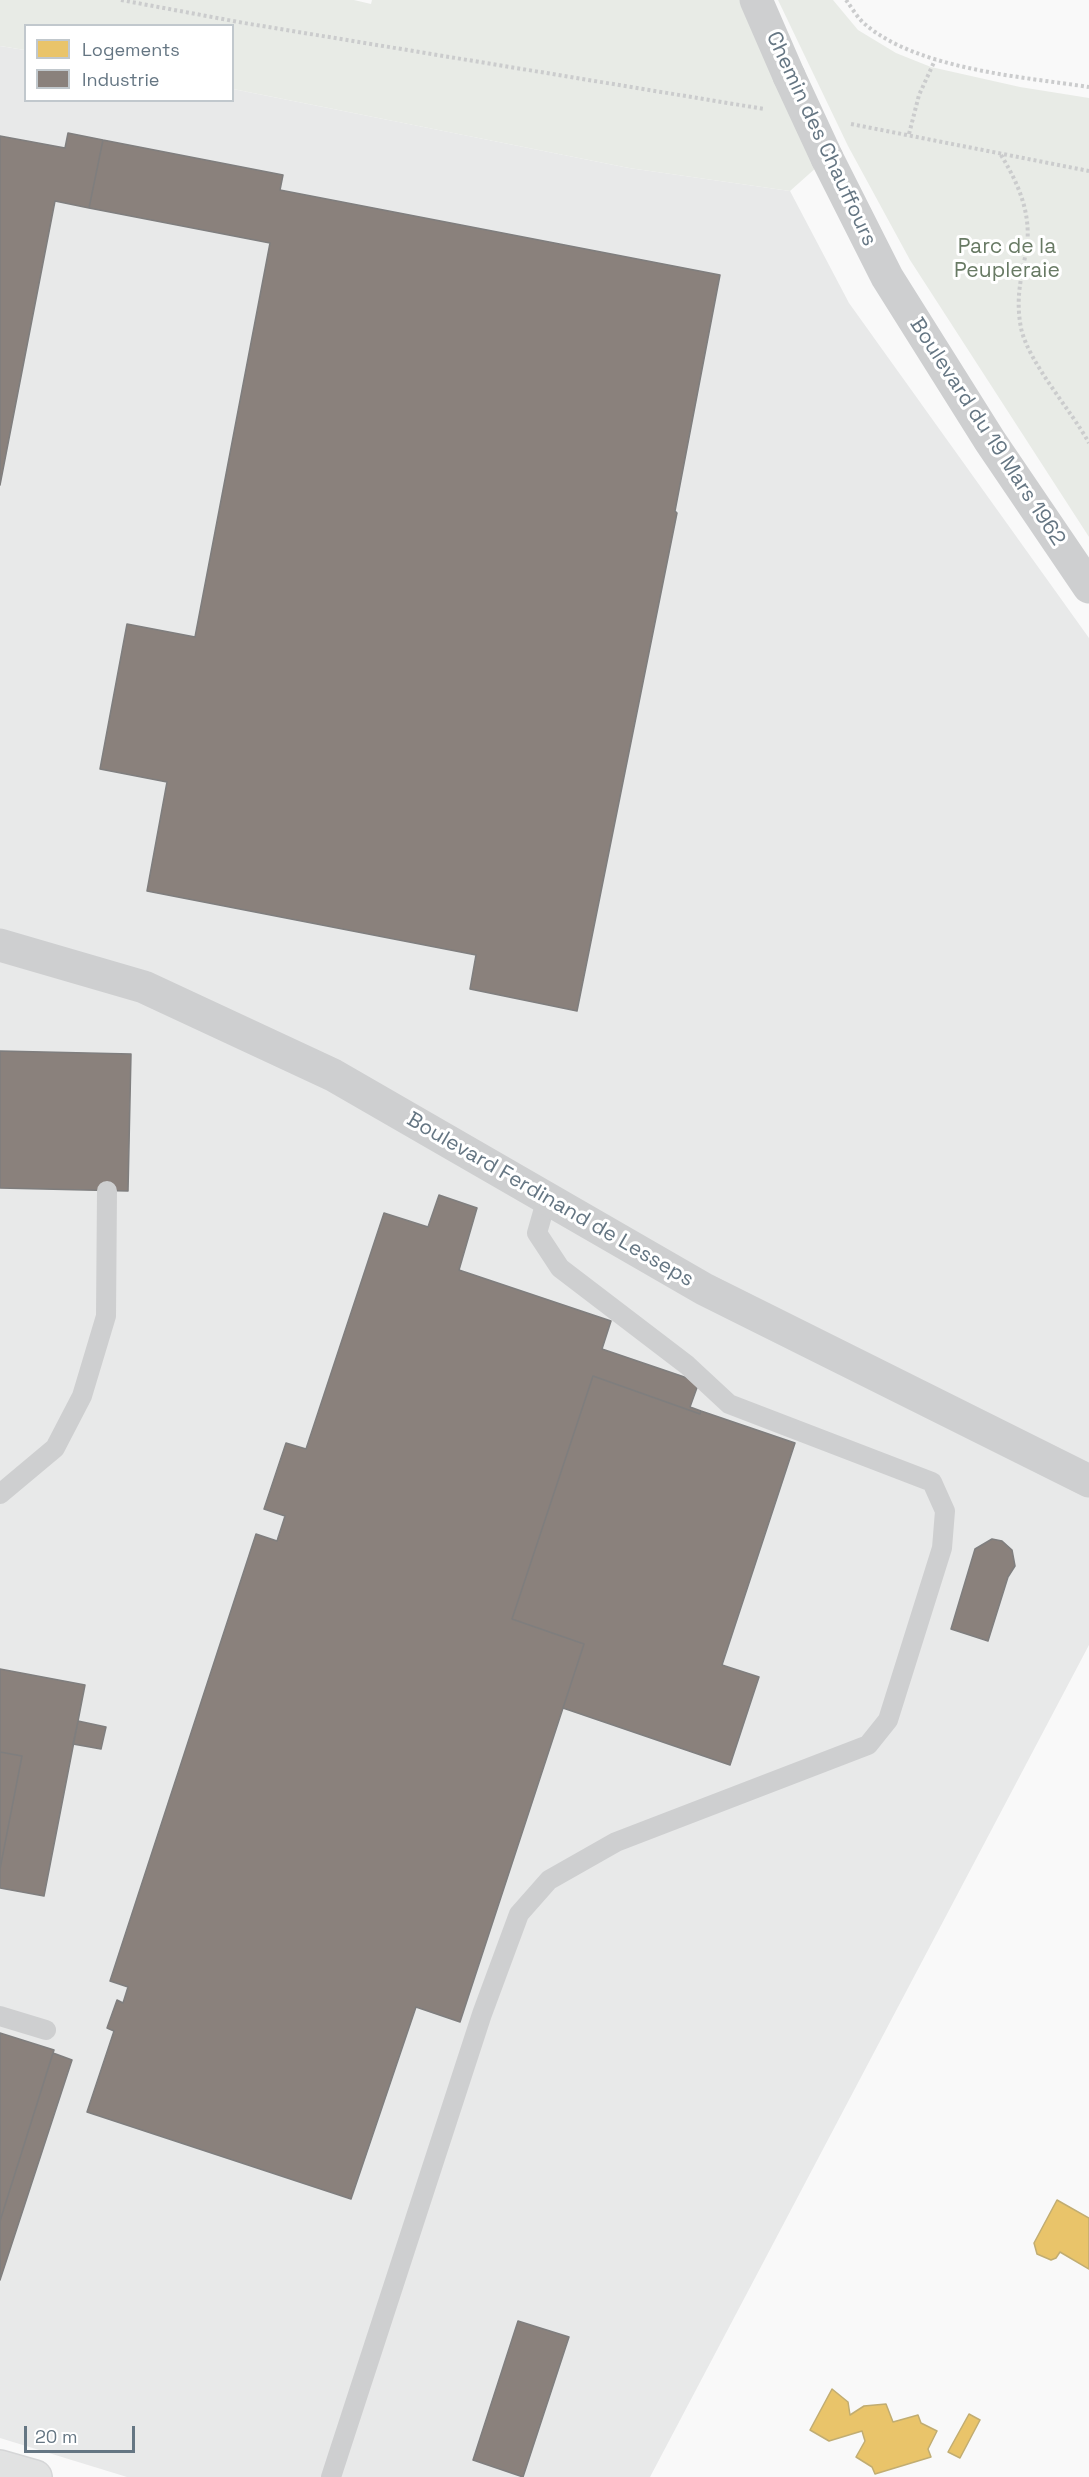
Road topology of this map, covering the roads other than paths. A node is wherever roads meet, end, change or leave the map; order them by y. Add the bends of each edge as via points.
1 (756, 0) edge
2 (887, 277) joint
3 (1089, 587) edge
4 (0, 945) edge
5 (107, 1191) dead end
6 (547, 1198) junction
7 (1089, 1481) edge
8 (0, 1494) edge
9 (0, 2016) edge
10 (46, 2030) dead end
11 (0, 2467) edge
12 (35, 2477) edge
13 (331, 2477) edge

1 - 2 street, Chemin des Chauffours, bridge via 827,158
2 - 3 street, Boulevard du 19 Mars 1962 via 990,441
4 - 6 street, Boulevard Ferdinand de Lesseps via 154,992 333,1075
5 - 8 lane via 106,1316 82,1396 55,1448
6 - 7 street, Boulevard Ferdinand de Lesseps via 704,1289
6 - 13 lane via 537,1233 560,1268 687,1365 729,1404 932,1482 945,1511 942,1548 888,1720 868,1745 616,1842 549,1880 519,1914 482,2014
9 - 10 lane
11 - 12 main road

